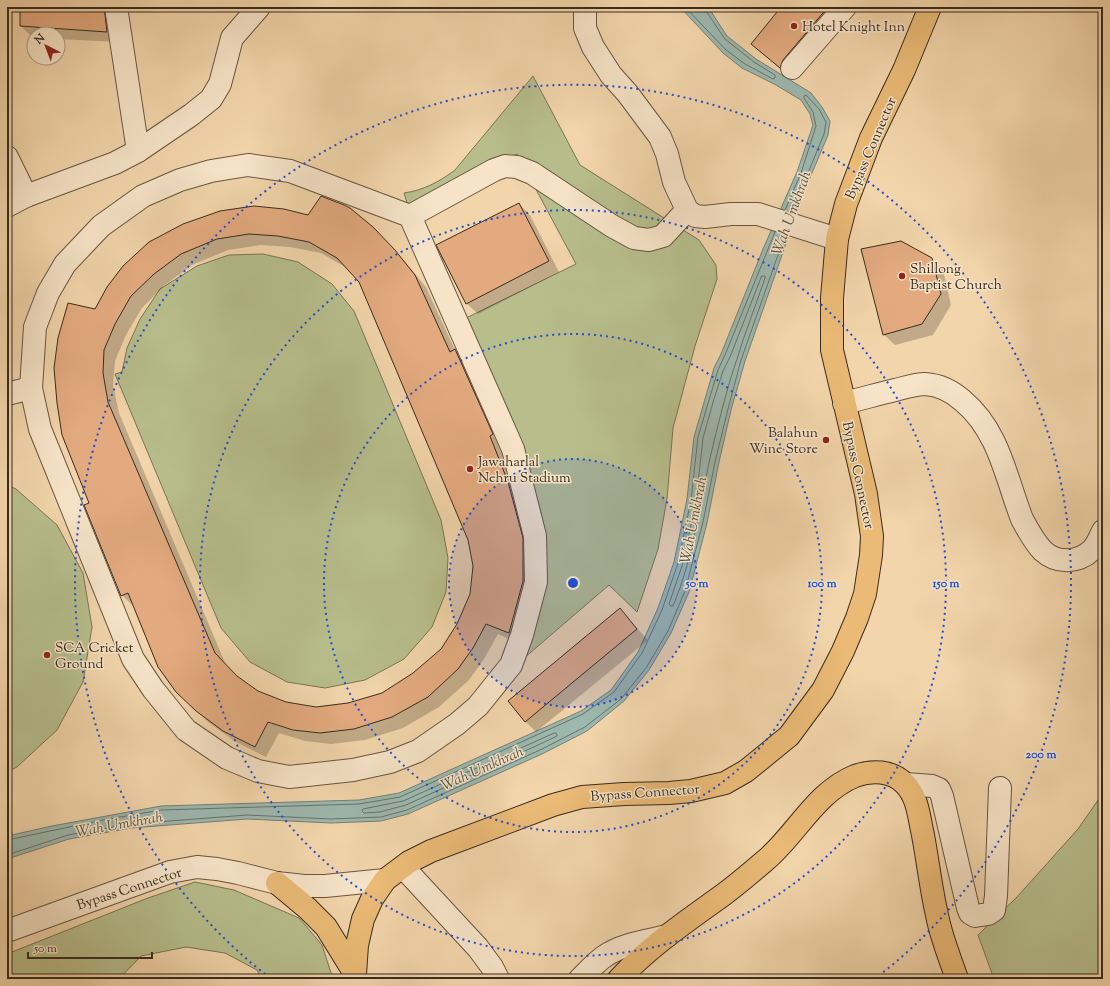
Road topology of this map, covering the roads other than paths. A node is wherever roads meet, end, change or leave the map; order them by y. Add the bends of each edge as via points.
1 (116, 7) edge
2 (259, 7) edge
3 (586, 7) edge
4 (845, 7) edge
5 (930, 7) edge
6 (792, 68) dead end
7 (138, 151) junction
8 (7, 158) edge
9 (16, 201) edge
10 (687, 210) junction
11 (410, 216) junction
12 (837, 239) junction
13 (31, 388) junction
14 (7, 394) edge
15 (844, 403) junction
16 (1103, 531) edge
17 (906, 784) junction
18 (1000, 788) dead end
19 (403, 867) junction
20 (386, 880) junction
21 (277, 883) junction
22 (7, 931) edge
23 (667, 936) junction
24 (355, 977) edge
25 (498, 979) edge
26 (580, 979) edge
27 (620, 979) edge
28 (957, 979) edge

1 - 7 street
2 - 7 street via 232,38 220,84 211,99
3 - 10 street via 585,28 593,47 611,75 660,137 674,182
4 - 6 street
5 - 12 main road, Bypass Connector via 904,70 871,138 846,204
7 - 9 street via 115,163
8 - 9 street
10 - 11 street via 663,236 649,240 634,238 532,173 517,167 504,166
10 - 12 street via 695,216 705,217 758,214
11 - 13 street via 290,172 248,165 211,171 180,180 143,196 101,226 65,264 48,293 35,327
11 - 13 street via 513,449 535,536 536,582 511,665 478,706 418,751 390,762 353,770 289,777 258,771 227,758 186,730 133,659 40,429
12 - 15 main road, Bypass Connector via 832,298 832,343
13 - 14 street
15 - 16 street via 924,384 950,391 970,407 988,430 996,445 1022,519 1042,550 1060,560 1074,560 1093,549
15 - 19 main road, Bypass Connector via 866,494 872,536 869,575 865,594 844,651 823,690 789,736 746,772 725,783 669,794 582,797 553,805 431,851
17 - 18 street via 939,789 968,908 975,916 988,914 994,910
17 - 23 main road via 895,776 882,772 855,776 838,785 819,801 769,857
17 - 28 main road via 913,795 918,812 937,917
19 - 20 main road, Bypass Connector
19 - 25 street via 478,948 492,966
20 - 21 street, Bypass Connector via 325,886
20 - 24 main road via 372,899 363,919 357,945
21 - 22 street, Bypass Connector via 238,873 197,867 170,872
21 - 24 main road via 326,928
23 - 26 street via 606,955
23 - 27 main road

